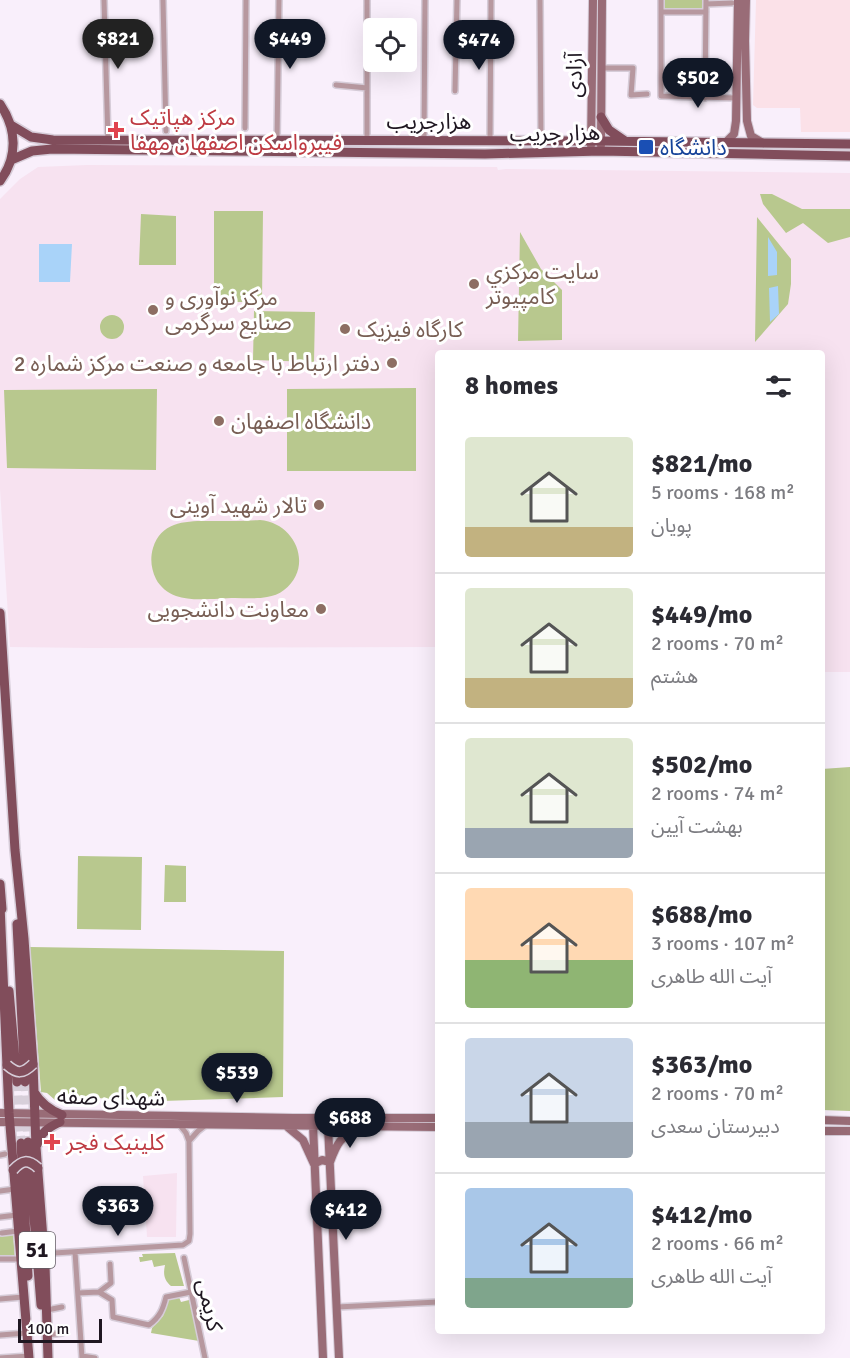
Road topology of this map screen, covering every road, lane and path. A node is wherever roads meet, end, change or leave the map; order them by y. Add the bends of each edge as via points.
1 (104, 0) edge
2 (163, 0) edge
3 (246, 0) edge
4 (279, 0) edge
5 (367, 0) edge
6 (425, 0) edge
7 (457, 0) edge
8 (491, 0) edge
9 (540, 0) edge
10 (593, 0) edge
11 (602, 0) edge
12 (661, 0) edge
13 (746, 0) edge
14 (706, 2) edge
15 (735, 2) edge
16 (661, 12) junction
17 (706, 12) junction
18 (741, 41) junction
19 (456, 42) junction
20 (491, 44) junction
21 (602, 68) junction
22 (336, 85) dead end
23 (367, 88) junction
24 (455, 91) dead end
25 (647, 94) dead end
26 (705, 98) junction
27 (736, 98) junction
28 (0, 104) edge
29 (601, 117) junction
30 (11, 125) junction
31 (244, 128) dead end
32 (166, 131) dead end
33 (108, 141) junction
34 (278, 141) junction
35 (369, 141) junction
36 (424, 141) junction
37 (490, 141) junction
38 (601, 141) junction
39 (625, 141) junction
40 (541, 142) junction
41 (725, 143) junction
42 (764, 143) junction
43 (850, 144) edge
44 (149, 146) junction
45 (591, 146) junction
46 (601, 152) junction
47 (371, 153) junction
48 (850, 156) edge
49 (11, 160) junction
50 (0, 181) edge
51 (0, 613) edge
52 (1, 653) edge
53 (2, 665) edge
54 (15, 850) junction
55 (0, 884) edge
56 (0, 905) edge
57 (2, 1010) edge
58 (2, 1023) edge
59 (3, 1047) edge
60 (33, 1064) junction
61 (7, 1065) junction
62 (17, 1083) junction
63 (34, 1092) junction
64 (3, 1117) edge
65 (35, 1118) junction
66 (61, 1118) junction
67 (321, 1118) junction
68 (435, 1118) edge
69 (825, 1120) edge
70 (850, 1121) edge
71 (179, 1124) junction
72 (207, 1124) junction
73 (284, 1125) junction
74 (313, 1125) junction
75 (328, 1126) junction
76 (360, 1126) junction
77 (435, 1127) edge
78 (825, 1131) edge
79 (850, 1131) edge
80 (189, 1141) junction
81 (29, 1144) junction
82 (330, 1162) junction
83 (314, 1164) junction
84 (38, 1168) junction
85 (13, 1170) junction
86 (15, 1189) junction
87 (0, 1191) edge
88 (17, 1215) junction
89 (0, 1217) edge
90 (18, 1231) junction
91 (2, 1233) dead end
92 (44, 1243) junction
93 (75, 1252) junction
94 (54, 1253) junction
95 (184, 1258) dead end
96 (0, 1259) edge
97 (20, 1259) junction
98 (110, 1264) dead end
99 (45, 1265) junction
100 (193, 1291) junction
101 (99, 1292) junction
102 (78, 1293) junction
103 (23, 1297) junction
104 (0, 1299) edge
105 (435, 1302) edge
106 (62, 1307) dead end
107 (337, 1307) junction
108 (47, 1310) junction
109 (62, 1332) dead end
110 (27, 1333) junction
111 (0, 1335) edge
112 (48, 1335) junction
113 (30, 1357) edge
114 (82, 1357) edge
115 (0, 1358) edge
116 (47, 1358) edge
117 (96, 1358) edge
118 (205, 1358) edge
119 (323, 1358) edge
120 (339, 1358) edge

1 - 33 street
2 - 32 street
3 - 31 street
4 - 34 street
5 - 23 street
6 - 36 street
7 - 19 street
8 - 20 street
9 - 40 street
10 - 45 main road, آزادی
11 - 21 main road, آزادی
12 - 16 street
13 - 18 main road
14 - 15 street
14 - 17 street
15 - 18 main road
16 - 17 street
16 - 26 street via 661,96
17 - 26 street
18 - 27 main road
18 - 42 main road via 747,121 751,136
19 - 20 street
19 - 24 street
20 - 37 street
21 - 25 street via 633,68 632,95
21 - 29 main road, آزادی
22 - 23 street
23 - 35 street
26 - 27 street
27 - 41 main road via 734,134
28 - 30 main road
29 - 38 main road, آزادی
29 - 39 main road via 609,130
30 - 33 main road, هزارجریب via 42,139
30 - 49 main road
33 - 44 main road, هزارجریب
34 - 35 main road, هزارجریب
34 - 44 main road, هزارجریب
35 - 36 main road, هزارجریب
35 - 47 main road
36 - 37 main road, هزارجریب
37 - 40 main road, هزارجریب
38 - 39 main road, هزارجریب
38 - 45 main road, هزارجریب
38 - 46 main road, آزادی
39 - 41 main road, هزارجریب
40 - 45 main road, هزارجریب
41 - 42 main road, هزارجریب
42 - 43 main road, هزارجریب
44 - 47 main road, هزار جریب
44 - 49 main road, هزار جریب via 32,151
45 - 46 main road, هزار جریب
45 - 47 main road, هزار جریب via 524,154
46 - 48 main road, هزار جریب
49 - 50 main road
51 - 52 main road
52 - 53 main road
53 - 54 main road
54 - 60 main road
54 - 62 main road
55 - 62 main road
56 - 57 main road
57 - 58 main road
58 - 59 main road
59 - 61 main road
60 - 61 main road, bridge via 21,1072
60 - 63 main road
61 - 62 main road
62 - 64 main road
63 - 65 main road
63 - 66 main road
64 - 65 main road via 22,1122
64 - 65 main road via 21,1113
64 - 85 main road via 11,1139
65 - 66 main road, شهدای صفه
65 - 81 main road
66 - 67 main road, شهدای صفه
66 - 71 main road, شهدای صفه
66 - 81 main road
67 - 68 main road, شهدای صفه
67 - 74 main road
67 - 75 main road
69 - 70 main road
71 - 72 main road, شهدای صفه
71 - 80 street
72 - 73 main road, شهدای صفه
72 - 80 street
73 - 74 main road, شهدای صفه
73 - 83 main road via 303,1140
74 - 75 main road, شهدای صفه
74 - 83 main road
75 - 76 main road, شهدای صفه
75 - 82 main road
76 - 77 main road, شهدای صفه
76 - 82 main road via 345,1135
78 - 79 main road
80 - 93 street via 189,1241 183,1245
81 - 84 main road
81 - 113 main road, 51
81 - 116 main road, 51
82 - 83 main road
82 - 107 main road
83 - 119 main road
84 - 85 main road, bridge via 26,1162
84 - 92 main road
85 - 86 main road
86 - 87 street
86 - 88 main road
88 - 89 street
88 - 90 main road
90 - 91 street
90 - 97 main road
92 - 94 street
92 - 99 main road
93 - 94 street
93 - 102 street
94 - 99 street
95 - 100 street, کریمی
96 - 97 street
97 - 103 main road
98 - 101 street via 111,1283
99 - 108 main road
100 - 101 street via 166,1297 160,1314 149,1325 113,1317 112,1300
100 - 118 street, کریمی
101 - 102 street
102 - 114 street
103 - 104 street
103 - 110 main road
105 - 107 street
106 - 108 street
107 - 120 main road
108 - 112 main road
109 - 112 street
110 - 111 street
110 - 113 main road
112 - 116 main road
113 - 115 street
114 - 117 street

